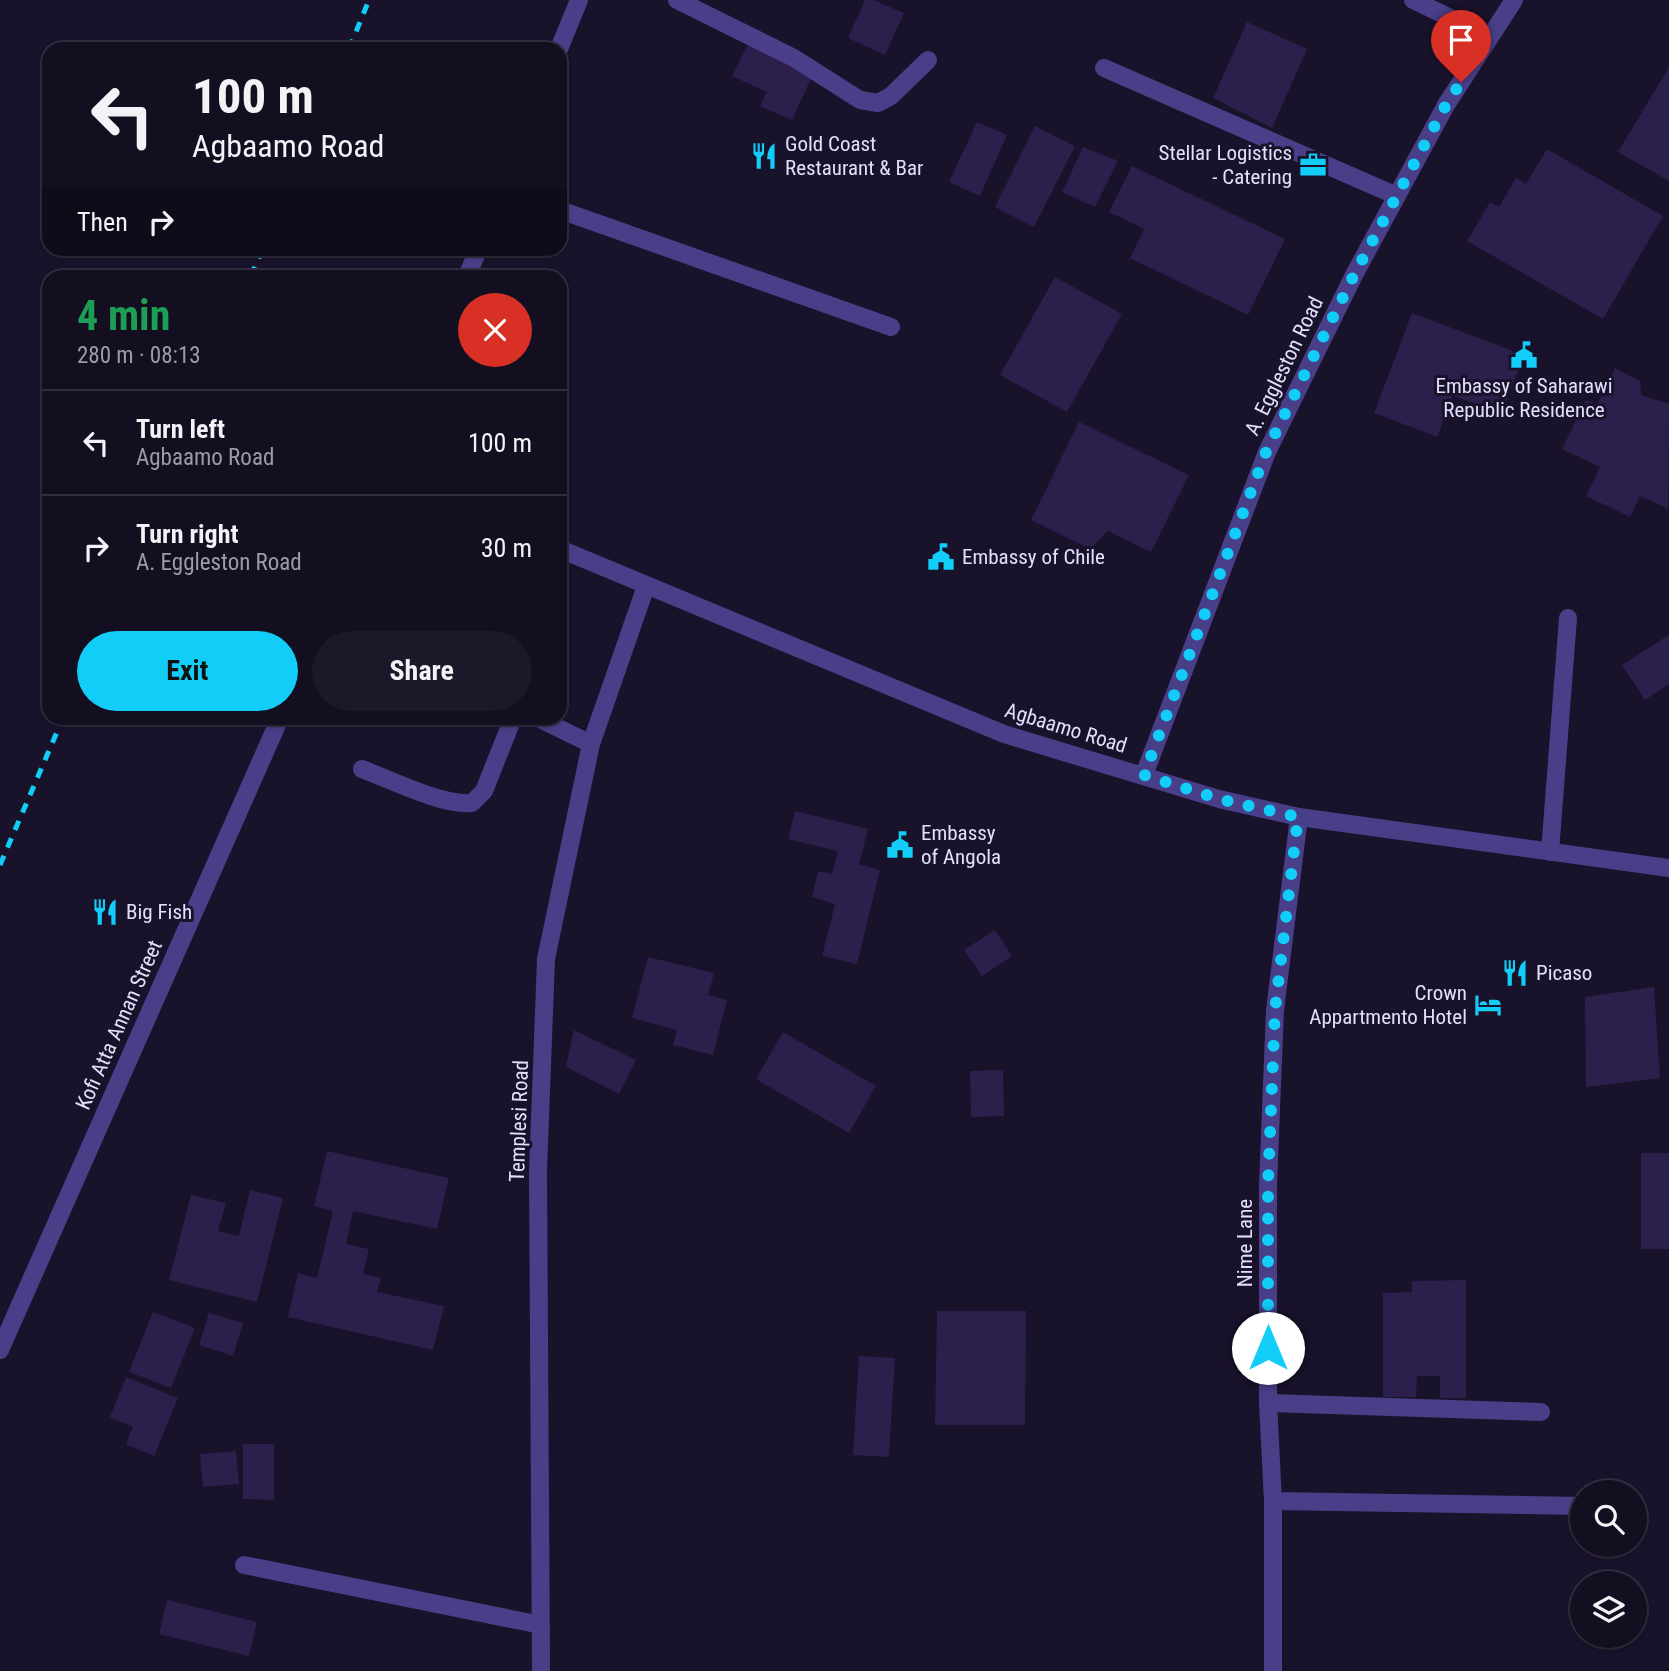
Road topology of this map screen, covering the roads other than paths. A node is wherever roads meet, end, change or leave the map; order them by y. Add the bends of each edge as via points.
1 (579, 0) edge
2 (677, 0) edge
3 (1413, 0) edge
4 (1514, 0) edge
5 (1490, 37) junction
6 (562, 42) edge
7 (928, 60) dead end
8 (1104, 68) dead end
9 (1397, 196) junction
10 (567, 212) edge
11 (891, 327) dead end
12 (567, 552) edge
13 (646, 586) junction
14 (1568, 618) dead end
15 (277, 725) edge
16 (510, 725) edge
17 (552, 725) edge
18 (591, 744) junction
19 (362, 769) dead end
20 (1144, 775) junction
21 (1298, 817) junction
22 (1550, 852) junction
23 (1669, 869) edge
24 (0, 1350) edge
25 (1268, 1403) junction
26 (1541, 1412) dead end
27 (1273, 1501) junction
28 (1570, 1506) edge
29 (244, 1565) dead end
30 (541, 1625) junction
31 (541, 1671) edge
32 (1273, 1671) edge

1 - 6 street
2 - 7 street via 775,48 860,100 878,103 891,96
3 - 5 street
4 - 5 street, A. Eggleston Road
5 - 9 street, A. Eggleston Road via 1446,105
8 - 9 street
9 - 20 street, A. Eggleston Road via 1266,452
10 - 11 street
12 - 13 street, Agbaamo Road
13 - 18 street, Templesi Road
13 - 20 street, Agbaamo Road via 1004,734
14 - 22 street
15 - 24 street, Kofi Atta Annan Street
16 - 19 street via 484,791 472,803 447,801
17 - 18 street
18 - 30 street, Templesi Road via 546,959 538,1171
20 - 21 street, Agbaamo Road
21 - 22 street, Agbaamo Road
21 - 25 street, Nime Lane via 1274,1024
22 - 23 street, Agbaamo Road
25 - 26 street
25 - 27 street, Nime Lane
27 - 28 street
27 - 32 street, Nime Lane
29 - 30 street
30 - 31 street, Templesi Road

